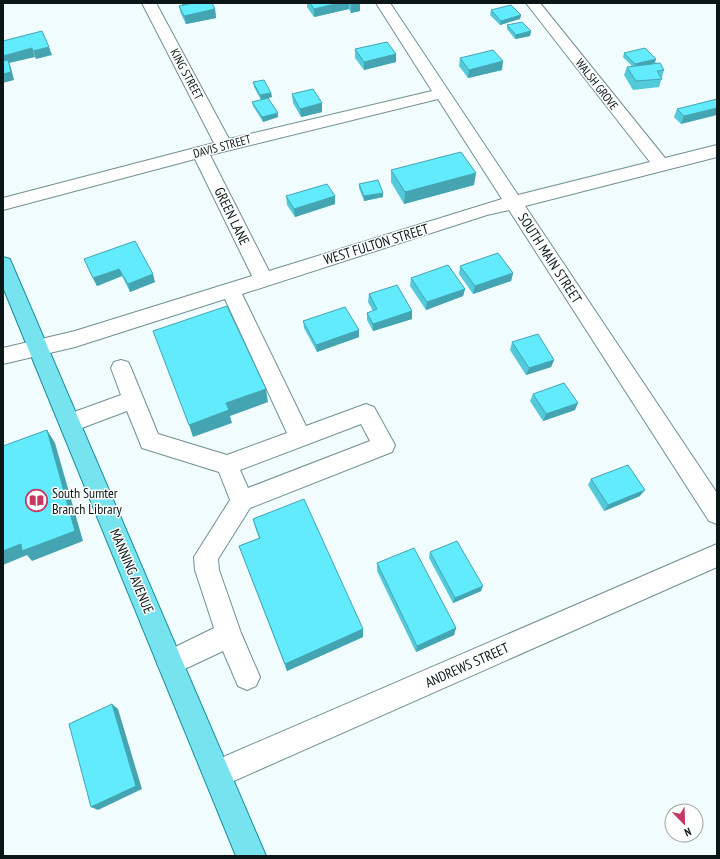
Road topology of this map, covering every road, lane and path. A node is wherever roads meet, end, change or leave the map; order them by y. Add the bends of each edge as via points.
1 (149, 3) edge
2 (383, 3) edge
3 (533, 3) edge
4 (443, 93) junction
5 (224, 146) junction
6 (717, 151) edge
7 (200, 152) junction
8 (661, 165) junction
9 (513, 202) junction
10 (3, 204) edge
11 (3, 264) edge
12 (264, 280) junction
13 (230, 290) junction
14 (38, 348) junction
15 (3, 356) edge
16 (122, 368) dead end
17 (134, 399) junction
18 (71, 423) junction
19 (300, 437) junction
20 (227, 465) junction
21 (242, 501) junction
22 (717, 513) edge
23 (717, 555) edge
24 (230, 634) junction
25 (170, 663) junction
26 (247, 677) dead end
27 (217, 774) junction
28 (251, 856) edge

1 - 5 street, KING STREET
2 - 4 street, SOUTH MAIN STREET
3 - 8 street, WALSH GROVE
4 - 5 street, DAVIS STREET
4 - 9 street, SOUTH MAIN STREET
5 - 7 street, DAVIS STREET
6 - 8 street, WEST FULTON STREET
7 - 10 street, DAVIS STREET
7 - 12 street, GREEN LANE
8 - 9 street, WEST FULTON STREET
9 - 12 street, WEST FULTON STREET
9 - 22 street, SOUTH MAIN STREET
11 - 14 main road, MANNING AVENUE
12 - 13 street, WEST FULTON STREET
13 - 14 street, WEST FULTON STREET via 75,339
13 - 19 street
14 - 15 street, WEST FULTON STREET
14 - 18 main road, MANNING AVENUE
16 - 17 street
17 - 18 street
17 - 20 street via 150,441
18 - 25 main road, MANNING AVENUE
19 - 20 street
19 - 21 street via 366,412 384,445
20 - 21 street
21 - 24 street via 206,557 207,570
23 - 27 street, ANDREWS STREET
24 - 25 street
24 - 26 street
25 - 27 main road, MANNING AVENUE
27 - 28 main road, MANNING AVENUE

